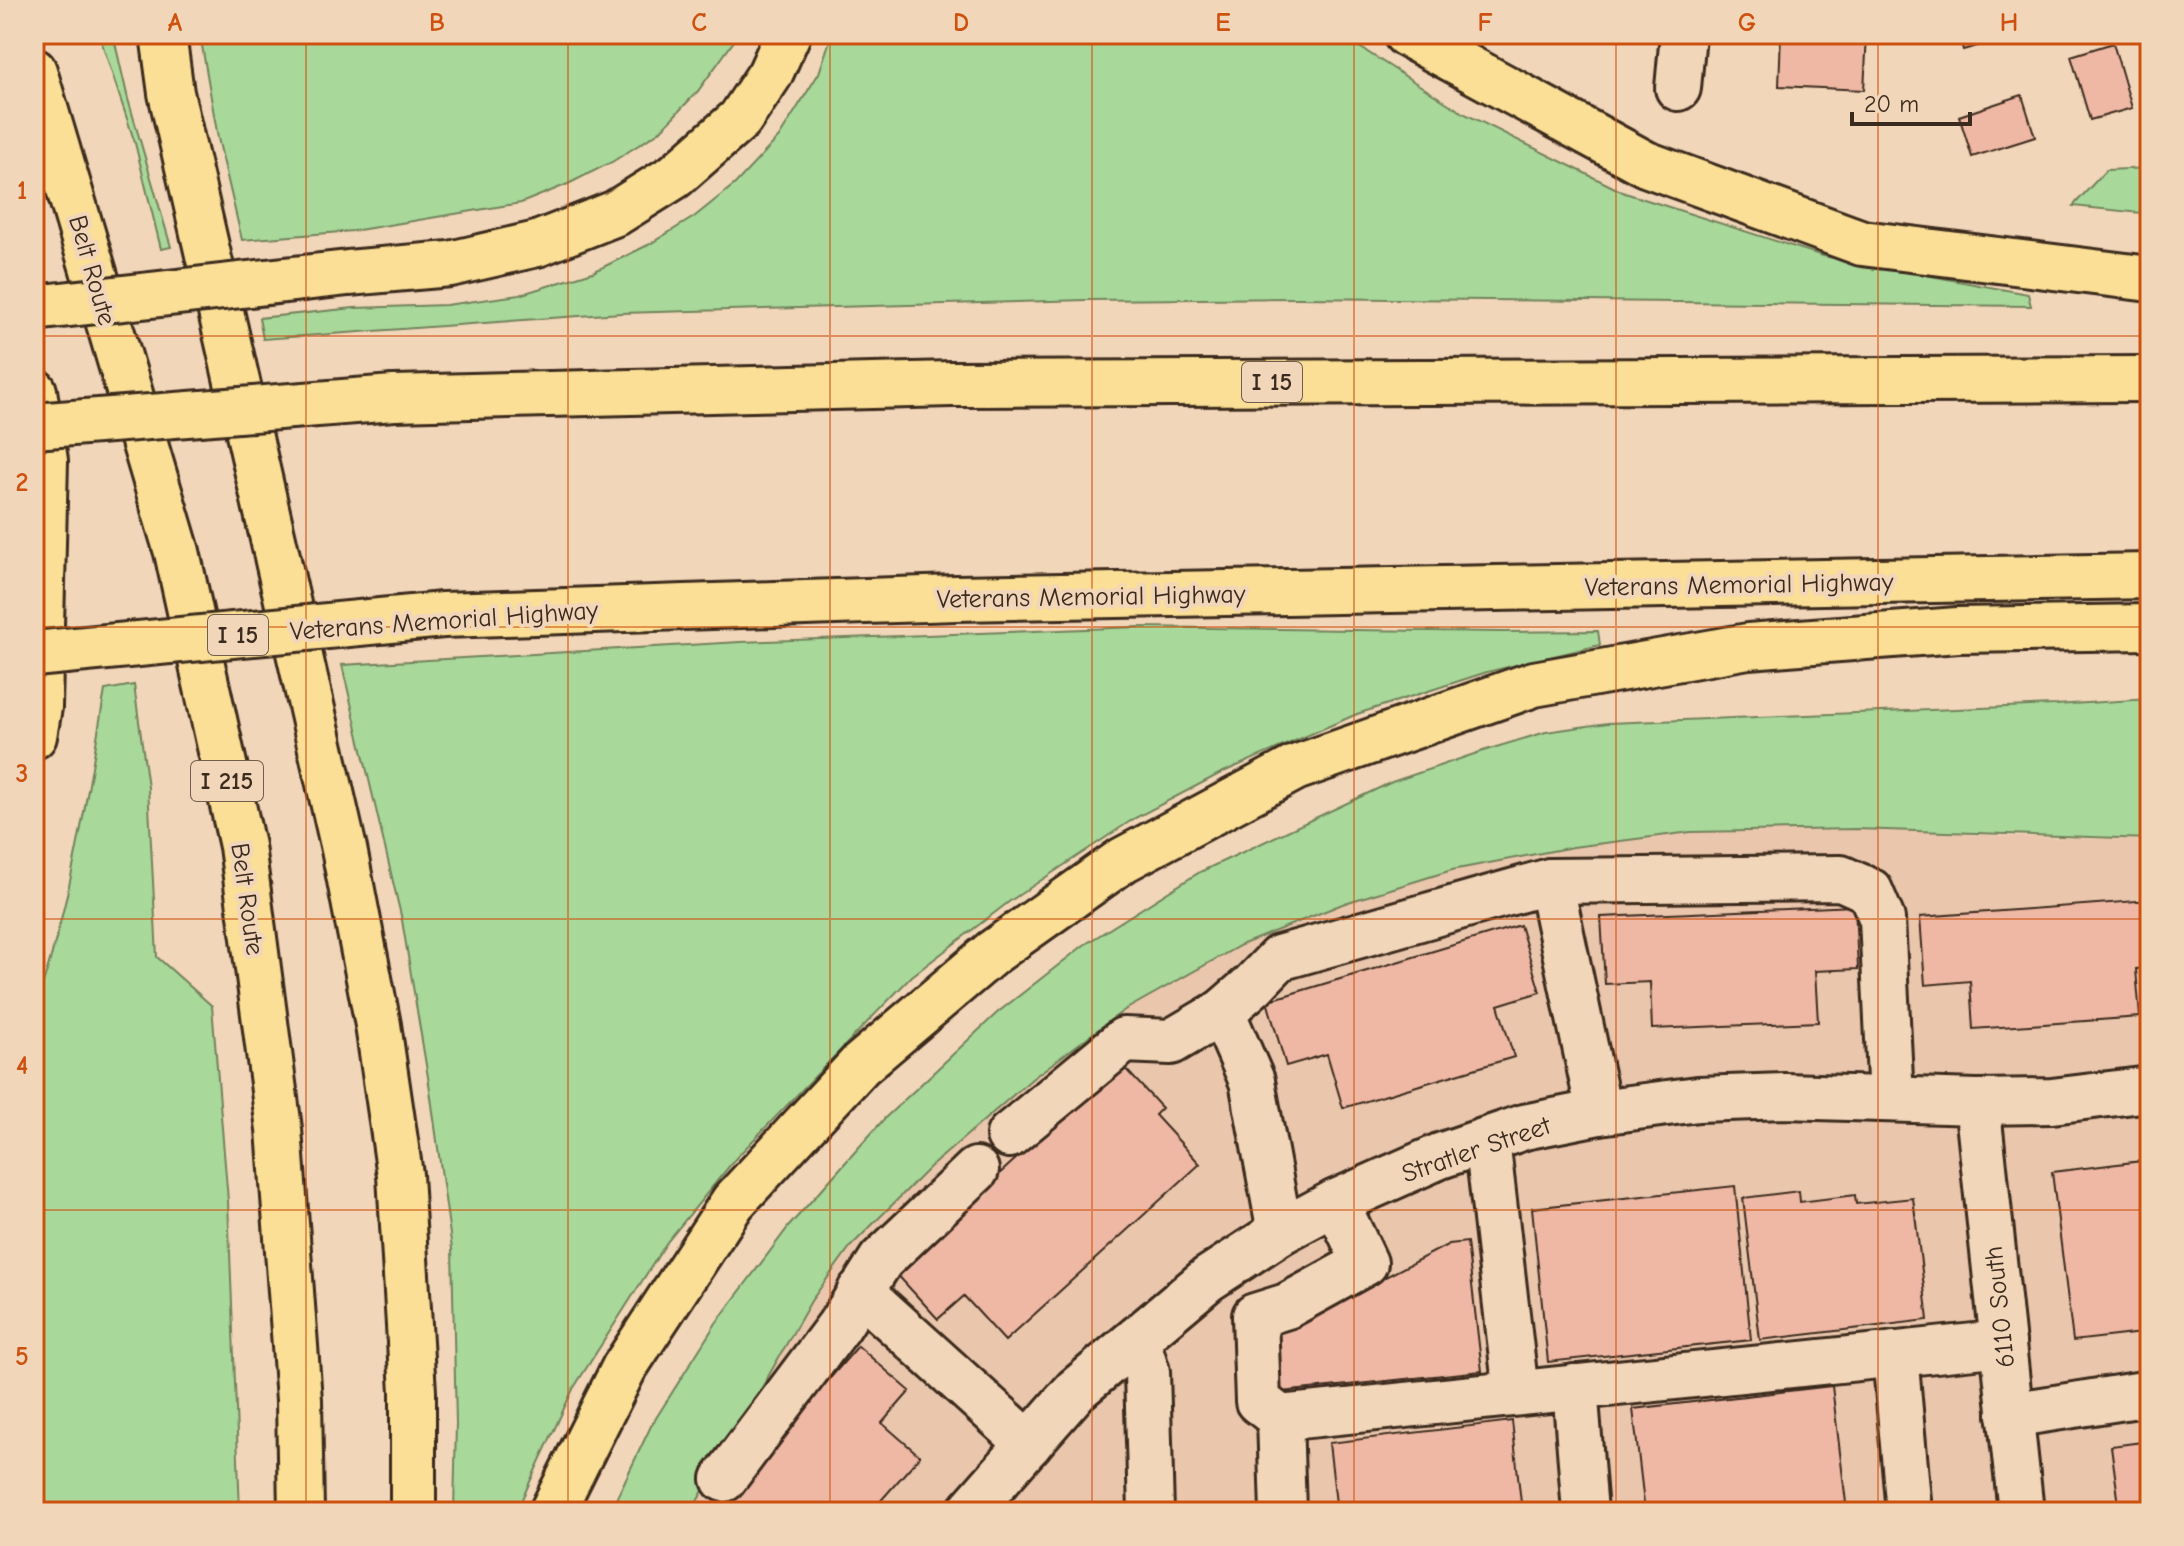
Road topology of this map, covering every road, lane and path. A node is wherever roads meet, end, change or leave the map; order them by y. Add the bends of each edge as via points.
1 (163, 34) edge
2 (788, 34) edge
3 (1406, 34) edge
4 (1460, 34) edge
5 (1683, 34) edge
6 (34, 71) edge
7 (1678, 88) dead end
8 (1646, 164) junction
9 (2150, 279) edge
10 (34, 308) edge
11 (2150, 379) edge
12 (34, 391) edge
13 (34, 426) edge
14 (2150, 576) edge
15 (2150, 627) edge
16 (34, 654) edge
17 (34, 736) edge
18 (1550, 881) junction
19 (1222, 1012) junction
20 (2150, 1089) edge
21 (1891, 1099) junction
22 (1977, 1102) junction
23 (1599, 1112) junction
24 (1009, 1135) dead end
25 (1487, 1140) junction
26 (976, 1170) dead end
27 (1336, 1202) junction
28 (1280, 1232) junction
29 (1225, 1267) junction
30 (860, 1291) junction
31 (1255, 1316) junction
32 (1137, 1339) junction
33 (2003, 1343) junction
34 (1895, 1354) junction
35 (1575, 1387) junction
36 (1516, 1393) junction
37 (2150, 1393) edge
38 (2010, 1415) junction
39 (1280, 1418) junction
40 (1029, 1444) junction
41 (724, 1479) dead end
42 (301, 1512) edge
43 (413, 1512) edge
44 (552, 1512) edge
45 (969, 1512) edge
46 (1151, 1512) edge
47 (1283, 1512) edge
48 (1585, 1512) edge
49 (1909, 1512) edge
50 (2021, 1512) edge

1 - 43 highway via 171,93 341,833 378,1025 400,1175 413,1392
2 - 10 highway, bridge via 740,119 675,176 616,213 537,244 450,264
3 - 8 highway
4 - 8 highway
5 - 7 street
6 - 42 highway, Belt Route / I 215 via 177,552 242,846 279,1129 299,1400
8 - 9 highway via 1862,243
11 - 13 highway, I 15, bridge via 968,383 394,398
12 - 17 highway via 45,461
14 - 16 highway, Veterans Memorial Highway / I 15, bridge via 972,598 443,615
15 - 44 highway via 1958,630 1748,646 1534,684 1295,768 1123,860 992,953 860,1065 733,1202 624,1368
18 - 19 street via 1279,958
18 - 21 street via 1841,878 1870,891 1882,919
18 - 23 street
19 - 24 street via 1171,1042 1124,1040
19 - 28 street via 1252,1081
20 - 22 street, Stratler Street via 2052,1101
21 - 22 street, Stratler Street
21 - 23 street, Stratler Street via 1698,1099
22 - 33 street, 6110 South
23 - 25 street, Stratler Street
25 - 27 street, Stratler Street
25 - 36 street
26 - 30 street via 881,1260
27 - 28 street, Stratler Street
27 - 31 street via 1365,1263 1287,1306
28 - 29 street, Stratler Street
29 - 31 street
29 - 32 street, Stratler Street
30 - 40 street
30 - 41 street
31 - 39 street via 1258,1401
32 - 40 street, Stratler Street via 1076,1390
32 - 46 street via 1147,1372
33 - 34 street
33 - 38 street, 6110 South
34 - 35 street
34 - 49 street
35 - 36 street
35 - 48 street
36 - 39 street
37 - 38 street
38 - 50 street, 6110 South
39 - 47 street
40 - 45 street, Stratler Street

